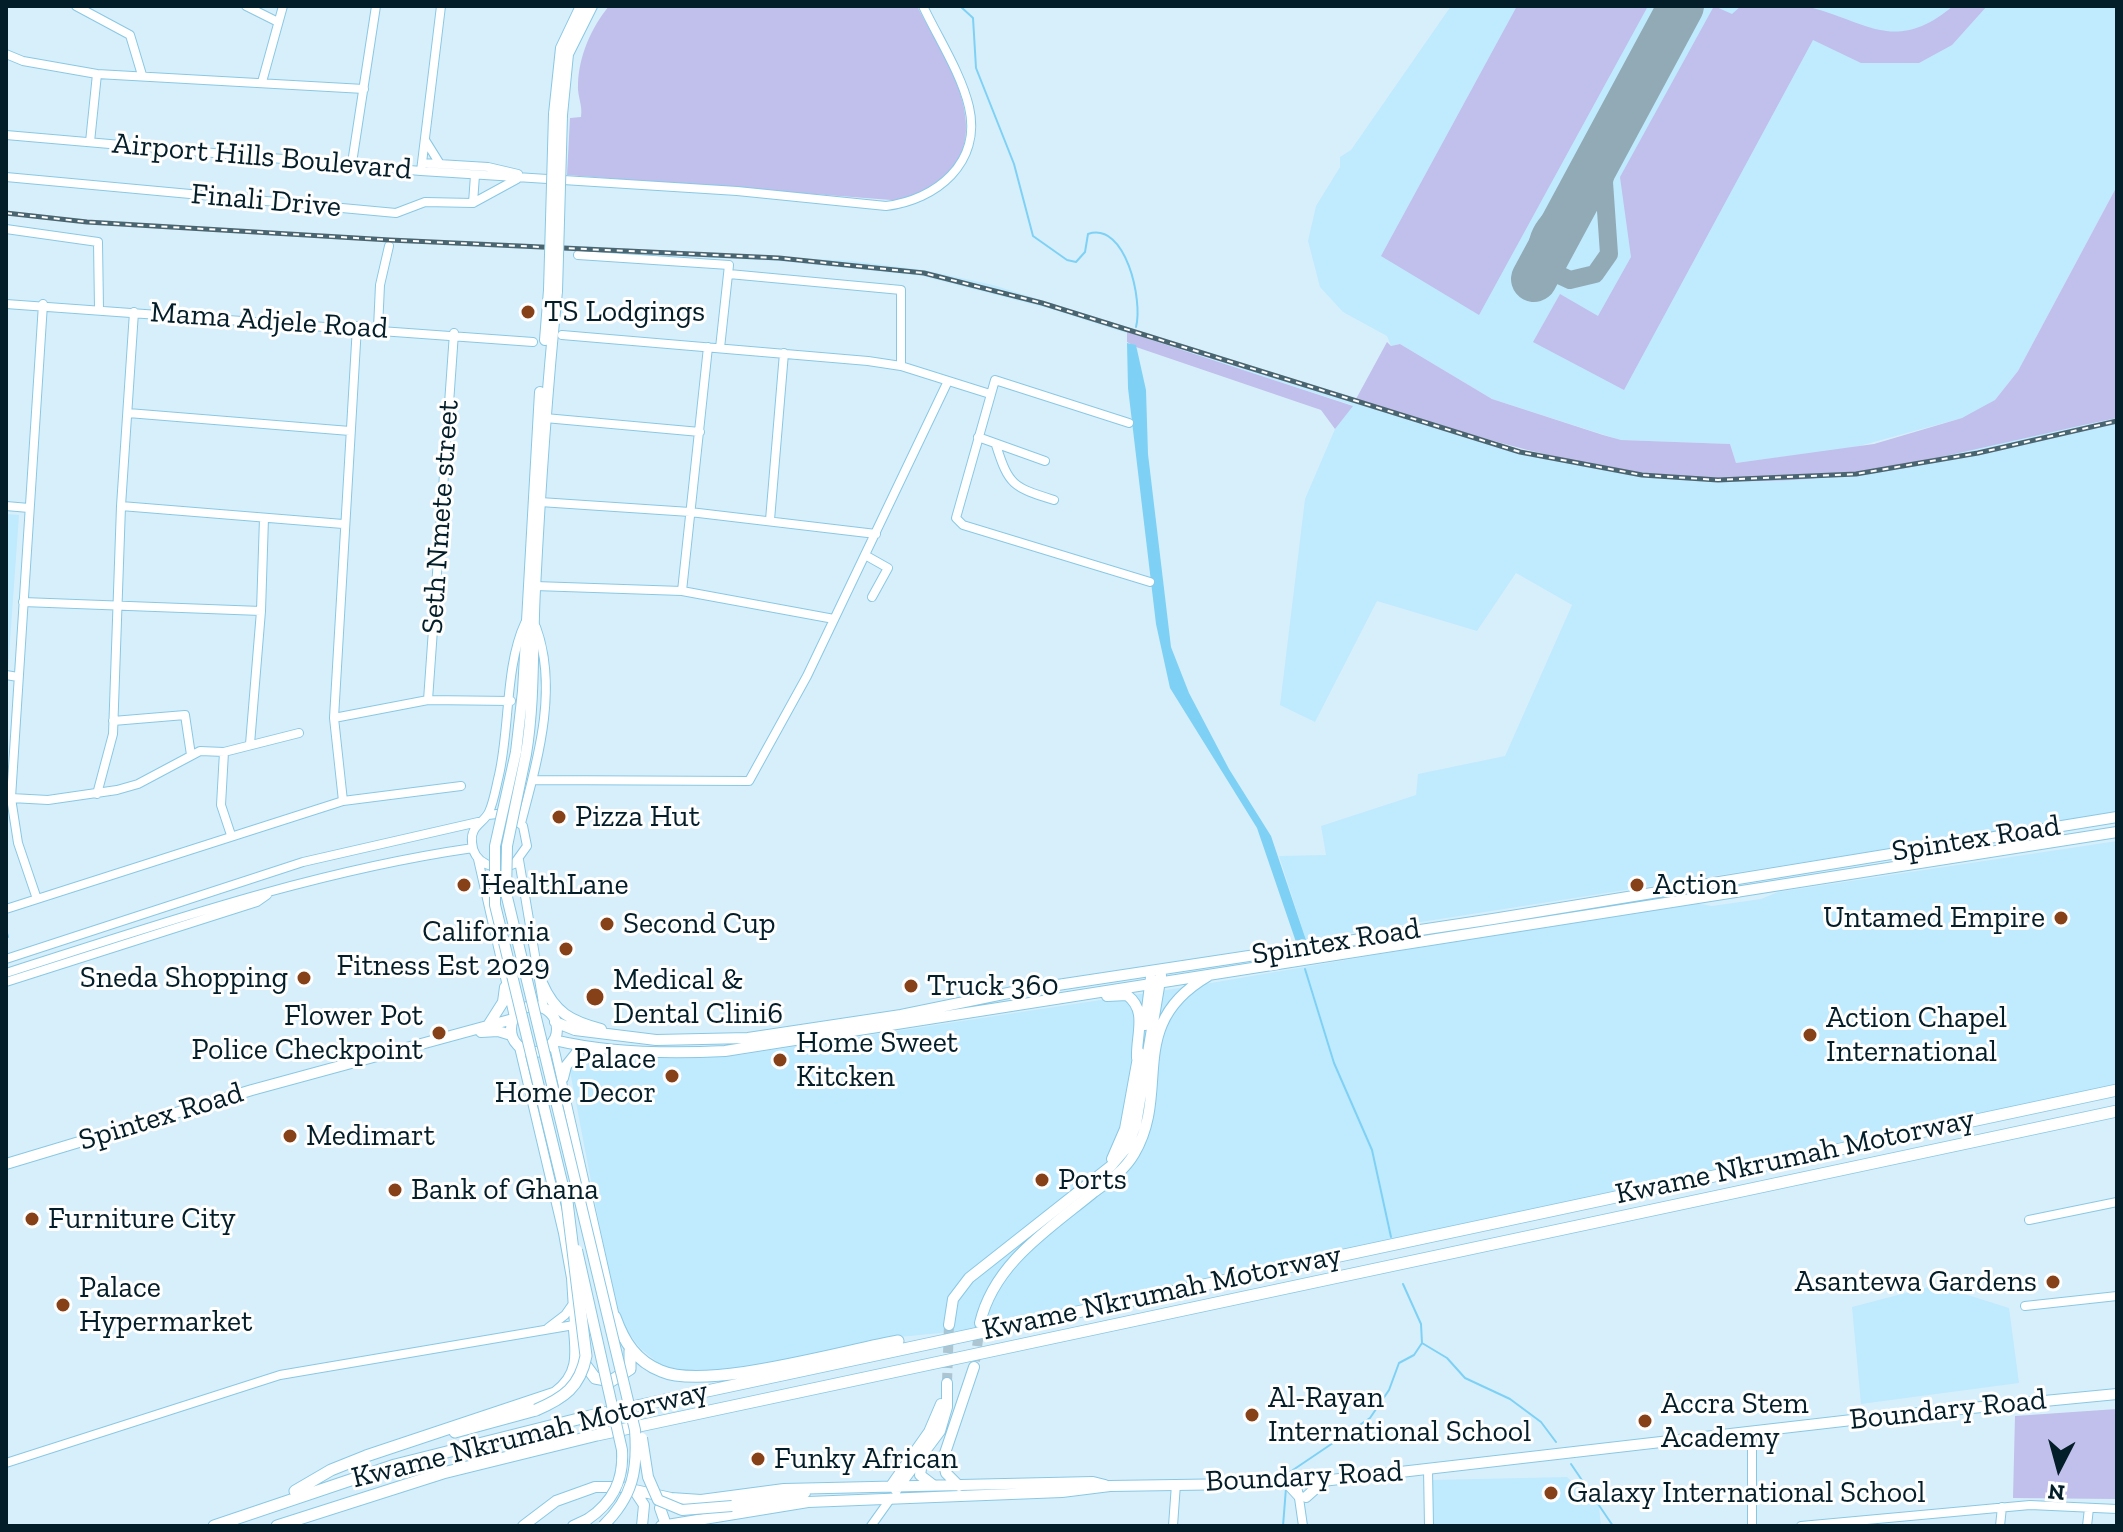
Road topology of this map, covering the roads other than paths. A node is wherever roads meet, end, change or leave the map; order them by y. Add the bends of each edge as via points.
1 (76, 6) edge
2 (246, 6) edge
3 (283, 6) edge
4 (376, 6) edge
5 (441, 6) edge
6 (581, 6) edge
7 (592, 6) edge
8 (923, 6) edge
9 (278, 22) junction
10 (6, 54) edge
11 (97, 74) junction
12 (142, 75) junction
13 (262, 82) junction
14 (364, 89) junction
15 (558, 114) junction
16 (6, 135) edge
17 (424, 139) junction
18 (90, 142) junction
19 (352, 163) junction
20 (440, 164) junction
21 (421, 167) junction
22 (475, 175) junction
23 (6, 177) edge
24 (518, 178) junction
25 (534, 178) junction
26 (473, 203) junction
27 (6, 229) edge
28 (389, 246) dead end
29 (578, 255) dead end
30 (729, 274) junction
31 (553, 290) junction
32 (6, 304) edge
33 (43, 304) junction
34 (99, 309) junction
35 (134, 312) junction
36 (357, 326) junction
37 (378, 328) junction
38 (454, 333) junction
39 (562, 335) dead end
40 (533, 342) dead end
41 (708, 347) junction
42 (720, 348) junction
43 (784, 353) junction
44 (901, 366) junction
45 (948, 381) junction
46 (990, 394) junction
47 (128, 413) junction
48 (545, 418) junction
49 (1129, 423) dead end
50 (350, 431) junction
51 (700, 432) junction
52 (978, 437) junction
53 (996, 445) junction
54 (1045, 461) dead end
55 (1054, 500) dead end
56 (540, 502) junction
57 (6, 506) edge
58 (121, 506) junction
59 (29, 508) junction
60 (690, 512) junction
61 (264, 518) junction
62 (770, 520) junction
63 (343, 524) junction
64 (876, 534) junction
65 (865, 555) junction
66 (1150, 582) dead end
67 (535, 586) junction
68 (682, 591) junction
69 (872, 597) dead end
70 (23, 602) junction
71 (119, 606) junction
72 (261, 611) junction
73 (834, 619) junction
74 (530, 622) junction
75 (6, 675) edge
76 (18, 677) junction
77 (428, 700) junction
78 (511, 701) junction
79 (334, 718) junction
80 (113, 721) junction
81 (299, 733) dead end
82 (250, 744) junction
83 (224, 752) junction
84 (521, 753) junction
85 (191, 755) junction
86 (533, 780) junction
87 (461, 786) dead end
88 (97, 794) junction
89 (11, 798) junction
90 (343, 801) junction
91 (488, 815) junction
92 (2117, 817) edge
93 (478, 822) junction
94 (521, 823) junction
95 (2117, 832) edge
96 (231, 835) junction
97 (473, 848) junction
98 (478, 858) junction
99 (519, 860) junction
100 (269, 894) junction
101 (37, 899) junction
102 (6, 909) edge
103 (6, 959) edge
104 (1156, 969) junction
105 (6, 973) edge
106 (1213, 973) junction
107 (1156, 981) junction
108 (6, 982) edge
109 (542, 983) junction
110 (505, 987) junction
111 (544, 1009) junction
112 (974, 1011) junction
113 (513, 1018) junction
114 (555, 1022) junction
115 (489, 1024) junction
116 (455, 1034) junction
117 (511, 1035) junction
118 (622, 1037) junction
119 (553, 1041) junction
120 (582, 1046) junction
121 (519, 1047) junction
122 (1137, 1058) junction
123 (563, 1078) junction
124 (2117, 1090) edge
125 (2117, 1111) edge
126 (6, 1164) edge
127 (1101, 1174) junction
128 (567, 1202) junction
129 (2117, 1202) edge
130 (1059, 1206) junction
131 (1077, 1207) junction
132 (2029, 1220) dead end
133 (2117, 1296) edge
134 (572, 1305) junction
135 (2025, 1306) dead end
136 (615, 1317) joint
137 (980, 1323) tunnel mouth
138 (574, 1325) junction
139 (949, 1325) tunnel mouth
140 (540, 1332) junction
141 (938, 1339) junction
142 (576, 1343) junction
143 (629, 1348) junction
144 (974, 1367) tunnel mouth
145 (947, 1383) tunnel mouth
146 (2117, 1394) edge
147 (946, 1396) junction
148 (635, 1430) junction
149 (1752, 1434) junction
150 (400, 1444) junction
151 (926, 1452) junction
152 (6, 1463) edge
153 (905, 1464) junction
154 (1428, 1469) junction
155 (1324, 1481) junction
156 (1297, 1483) junction
157 (1176, 1484) junction
158 (959, 1486) junction
159 (1110, 1486) junction
160 (866, 1487) junction
161 (939, 1487) junction
162 (634, 1490) junction
163 (815, 1491) junction
164 (888, 1496) junction
165 (1302, 1497) junction
166 (671, 1498) junction
167 (274, 1504) junction
168 (2002, 1507) junction
169 (2089, 1508) junction
170 (2117, 1509) edge
171 (1866, 1523) edge
172 (1303, 1524) edge
173 (214, 1526) edge
174 (277, 1526) edge
175 (523, 1526) edge
176 (573, 1526) edge
177 (603, 1526) edge
178 (642, 1526) edge
179 (663, 1526) edge
180 (871, 1526) edge
181 (1173, 1526) edge
182 (1429, 1526) edge
183 (1752, 1526) edge
184 (1801, 1526) edge
185 (2000, 1526) edge
186 (2087, 1526) edge

1 - 12 street via 130,35
2 - 9 street
3 - 9 street
4 - 14 street
5 - 17 street
6 - 15 main road via 561,48
7 - 15 main road via 568,54
8 - 25 street via 969,106 971,124 965,156 931,194 886,206
9 - 13 street
10 - 11 street
11 - 12 street
11 - 18 street
12 - 13 street
13 - 14 street
14 - 19 street
15 - 31 main road, bridge
16 - 18 street, Airport Hills Boulevard
17 - 20 street
17 - 21 street
18 - 19 street, Airport Hills Boulevard
19 - 21 street, Airport Hills Boulevard
20 - 21 street
20 - 25 street via 488,167
21 - 22 street, Airport Hills Boulevard
22 - 24 street, Airport Hills Boulevard
22 - 26 street
23 - 26 street, Finali Drive via 382,212 406,211 425,202
24 - 25 street, Airport Hills Boulevard
24 - 26 street
27 - 34 street via 98,242
28 - 37 street
29 - 30 street via 728,264
30 - 42 street
30 - 44 street via 901,290
31 - 48 main road
31 - 74 main road
32 - 33 street, Mama Adjele Road
33 - 34 street, Mama Adjele Road
33 - 59 street
34 - 35 street, Mama Adjele Road
35 - 36 street, Mama Adjele Road
35 - 47 street
36 - 37 street, Mama Adjele Road
36 - 50 street
37 - 38 street, Mama Adjele Road
38 - 40 street, Mama Adjele Road
38 - 77 street, Seth Nmete street
39 - 41 street
41 - 42 street
41 - 51 street
42 - 43 street
43 - 44 street
43 - 62 street
44 - 45 street
45 - 46 street
45 - 64 street
46 - 49 street via 995,380
46 - 52 street
47 - 50 street
47 - 58 street
48 - 51 street
48 - 56 main road
50 - 63 street
51 - 60 street
52 - 53 street
52 - 66 street via 956,512 959,523
53 - 54 street
53 - 55 street via 1016,488
56 - 60 street
56 - 67 main road
57 - 59 street
58 - 61 street
58 - 71 street
59 - 70 street
60 - 62 street
60 - 68 street
61 - 63 street
61 - 72 street
62 - 64 street
63 - 79 street
64 - 65 street
65 - 69 street via 888,568
65 - 73 street
67 - 68 street
67 - 74 main road
68 - 73 street
70 - 71 street
70 - 76 street
71 - 72 street
71 - 80 street
72 - 82 street
73 - 86 street via 749,781
74 - 78 street via 518,638
74 - 84 main road via 534,695
74 - 86 street via 539,637 545,688
75 - 76 street
76 - 89 street
77 - 78 street
77 - 79 street
78 - 91 street
79 - 90 street
80 - 85 street via 185,715
80 - 88 street
81 - 82 street
82 - 83 street
83 - 85 street
83 - 96 street via 221,805
84 - 128 main road, bridge via 495,846 495,905
84 - 148 main road, bridge via 507,846 506,893
85 - 88 street via 138,784
86 - 94 street
87 - 90 street
88 - 89 street
89 - 101 street via 18,843
90 - 96 street
91 - 93 street
91 - 94 street via 506,813
92 - 104 main road, Spintex Road
93 - 97 street
93 - 103 street via 303,862
94 - 99 street via 527,842
95 - 106 main road, Spintex Road
96 - 101 street
97 - 98 street
97 - 100 street via 378,865
98 - 99 street via 501,868
98 - 110 street
99 - 109 street
100 - 105 street
100 - 108 street
101 - 102 street
104 - 107 main road
104 - 118 main road, Spintex Road via 723,1041
106 - 107 main road, Spintex Road
106 - 131 main road via 1181,994 1161,1023 1141,1136 1132,1157
107 - 112 main road, Spintex Road
107 - 122 main road
107 - 127 main road via 1133,1135 1122,1156
109 - 111 street
109 - 118 main road via 564,1016
110 - 113 street
110 - 115 main road via 503,1002
111 - 113 main road via 528,1007
111 - 114 main road
112 - 120 main road, Spintex Road via 725,1051
112 - 122 main road via 1127,995 1140,1011
113 - 115 main road, Spintex Road
113 - 117 main road
114 - 118 main road, Spintex Road
114 - 119 main road
115 - 116 main road, Spintex Road
116 - 117 main road, Spintex Road
116 - 126 main road, Spintex Road
117 - 121 main road
119 - 120 main road, Spintex Road
119 - 121 main road via 537,1052
119 - 123 street
120 - 123 main road
121 - 134 street via 563,1233
122 - 127 main road via 1125,1129
123 - 136 street
124 - 141 highway, Kwame Nkrumah Motorway
125 - 174 highway, Kwame Nkrumah Motorway via 597,1435 443,1473
127 - 130 main road
128 - 150 highway, bridge via 586,1356 583,1375 560,1400 536,1410
128 - 176 main road, bridge via 623,1469 601,1510
129 - 132 street
130 - 131 main road
130 - 139 main road via 963,1284 953,1299
131 - 137 main road via 1014,1259 986,1300
133 - 135 street
134 - 138 street
134 - 140 street
136 - 143 highway
138 - 140 street
138 - 142 highway
140 - 152 street via 280,1375
141 - 143 highway via 897,1341 701,1375 662,1372
141 - 167 highway, Kwame Nkrumah Motorway via 492,1439
142 - 143 highway via 586,1370 602,1381 620,1378 630,1369
142 - 150 highway via 573,1376 555,1393
144 - 158 main road via 943,1459 946,1473
145 - 147 main road
146 - 149 main road, Boundary Road
147 - 151 main road via 945,1418
147 - 153 main road via 929,1432
148 - 163 main road, bridge via 642,1435 648,1477 658,1500 682,1510
148 - 177 main road, bridge via 637,1470 631,1490
149 - 154 main road, Boundary Road
149 - 183 street
150 - 167 highway via 331,1470
151 - 161 main road via 920,1475
151 - 164 main road
153 - 160 main road
153 - 164 main road
154 - 155 main road, Boundary Road
154 - 182 street
155 - 156 main road, Boundary Road
155 - 165 main road
156 - 157 main road, Boundary Road
156 - 165 main road
156 - 165 street
157 - 159 main road, Boundary Road
157 - 181 street
158 - 159 main road, Boundary Road
158 - 161 main road, Boundary Road
159 - 164 main road, Boundary Road
160 - 163 main road, Boundary Road
160 - 164 main road, Boundary Road
161 - 164 main road, Boundary Road
162 - 166 main road, Boundary Road
162 - 175 main road, Boundary Road via 605,1487 578,1492
162 - 178 main road via 644,1505
163 - 166 main road, Boundary Road
164 - 179 main road, Boundary Road via 808,1502
164 - 180 street
165 - 172 street
166 - 179 main road via 660,1508
167 - 173 highway, Kwame Nkrumah Motorway
168 - 169 street
168 - 171 street
168 - 185 street
169 - 170 street
169 - 186 street
171 - 184 street

